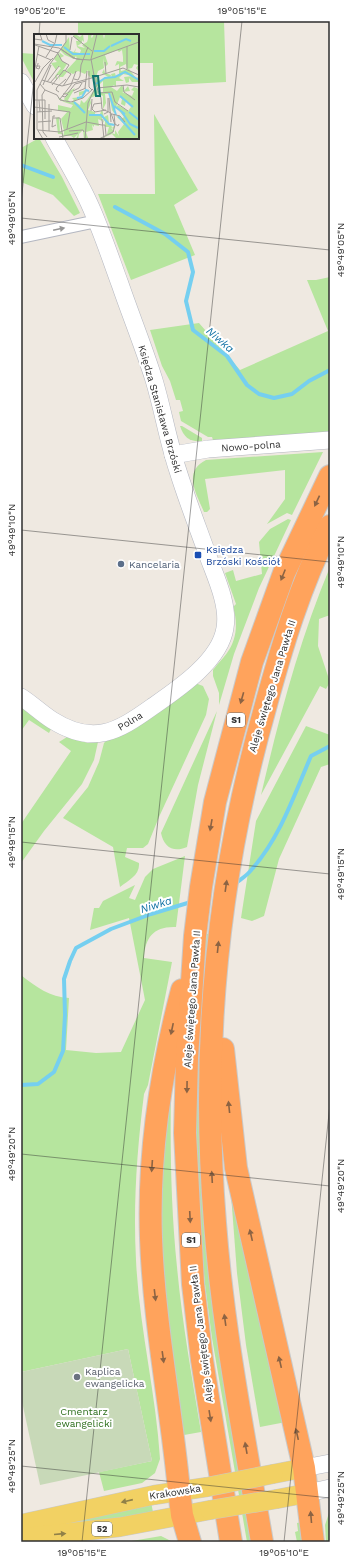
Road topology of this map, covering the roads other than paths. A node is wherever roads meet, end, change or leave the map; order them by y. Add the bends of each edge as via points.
1 (21, 82) edge
2 (34, 104) edge
3 (55, 139) edge
4 (97, 221) junction
5 (21, 237) edge
6 (330, 440) edge
7 (173, 455) junction
8 (330, 476) edge
9 (330, 526) edge
10 (221, 642) joint
11 (21, 697) edge
12 (196, 928) junction
13 (216, 969) junction
14 (330, 1463) edge
15 (304, 1468) junction
16 (330, 1488) edge
17 (179, 1490) junction
18 (308, 1493) junction
19 (182, 1515) junction
20 (21, 1524) edge
21 (21, 1538) edge
22 (190, 1542) edge
23 (231, 1542) edge
24 (262, 1542) edge
25 (313, 1542) edge

1 - 2 street
3 - 4 street, Księdza Stanisława Brzóski
5 -> 4 street
4 - 7 street, Księdza Stanisława Brzóski via 155,382
6 - 7 street, Nowo-polna via 208,449
7 - 10 street, Księdza Stanisława Brzóski via 223,601 226,618
8 -> 12 highway, Aleje świętego Jana Pawła II / S1 via 284,573 252,662 215,802
13 -> 9 highway, Aleje świętego Jana Pawła II / S1 via 230,857 252,755 291,623
10 - 11 street, Polna via 200,669 183,683 142,714 107,732 97,734 72,730 51,720
12 -> 17 highway via 164,1070 150,1203 153,1278
12 -> 23 highway, Aleje świętego Jana Pawła II / S1 via 187,1058 185,1133 193,1284 202,1360
15 -> 13 highway via 236,1168
24 -> 13 highway, Aleje świętego Jana Pawła II / S1 via 229,1347 214,1222 211,1076
14 - 15 street, Krakowska / 52
15 - 17 main road, Krakowska / 52, bridge
15 - 18 highway
16 - 18 street, 52
17 - 19 highway
17 -> 20 main road, Krakowska / 52
18 - 19 main road, 52, bridge
25 -> 18 highway
21 -> 19 main road, 52 via 120,1527
19 - 22 highway

